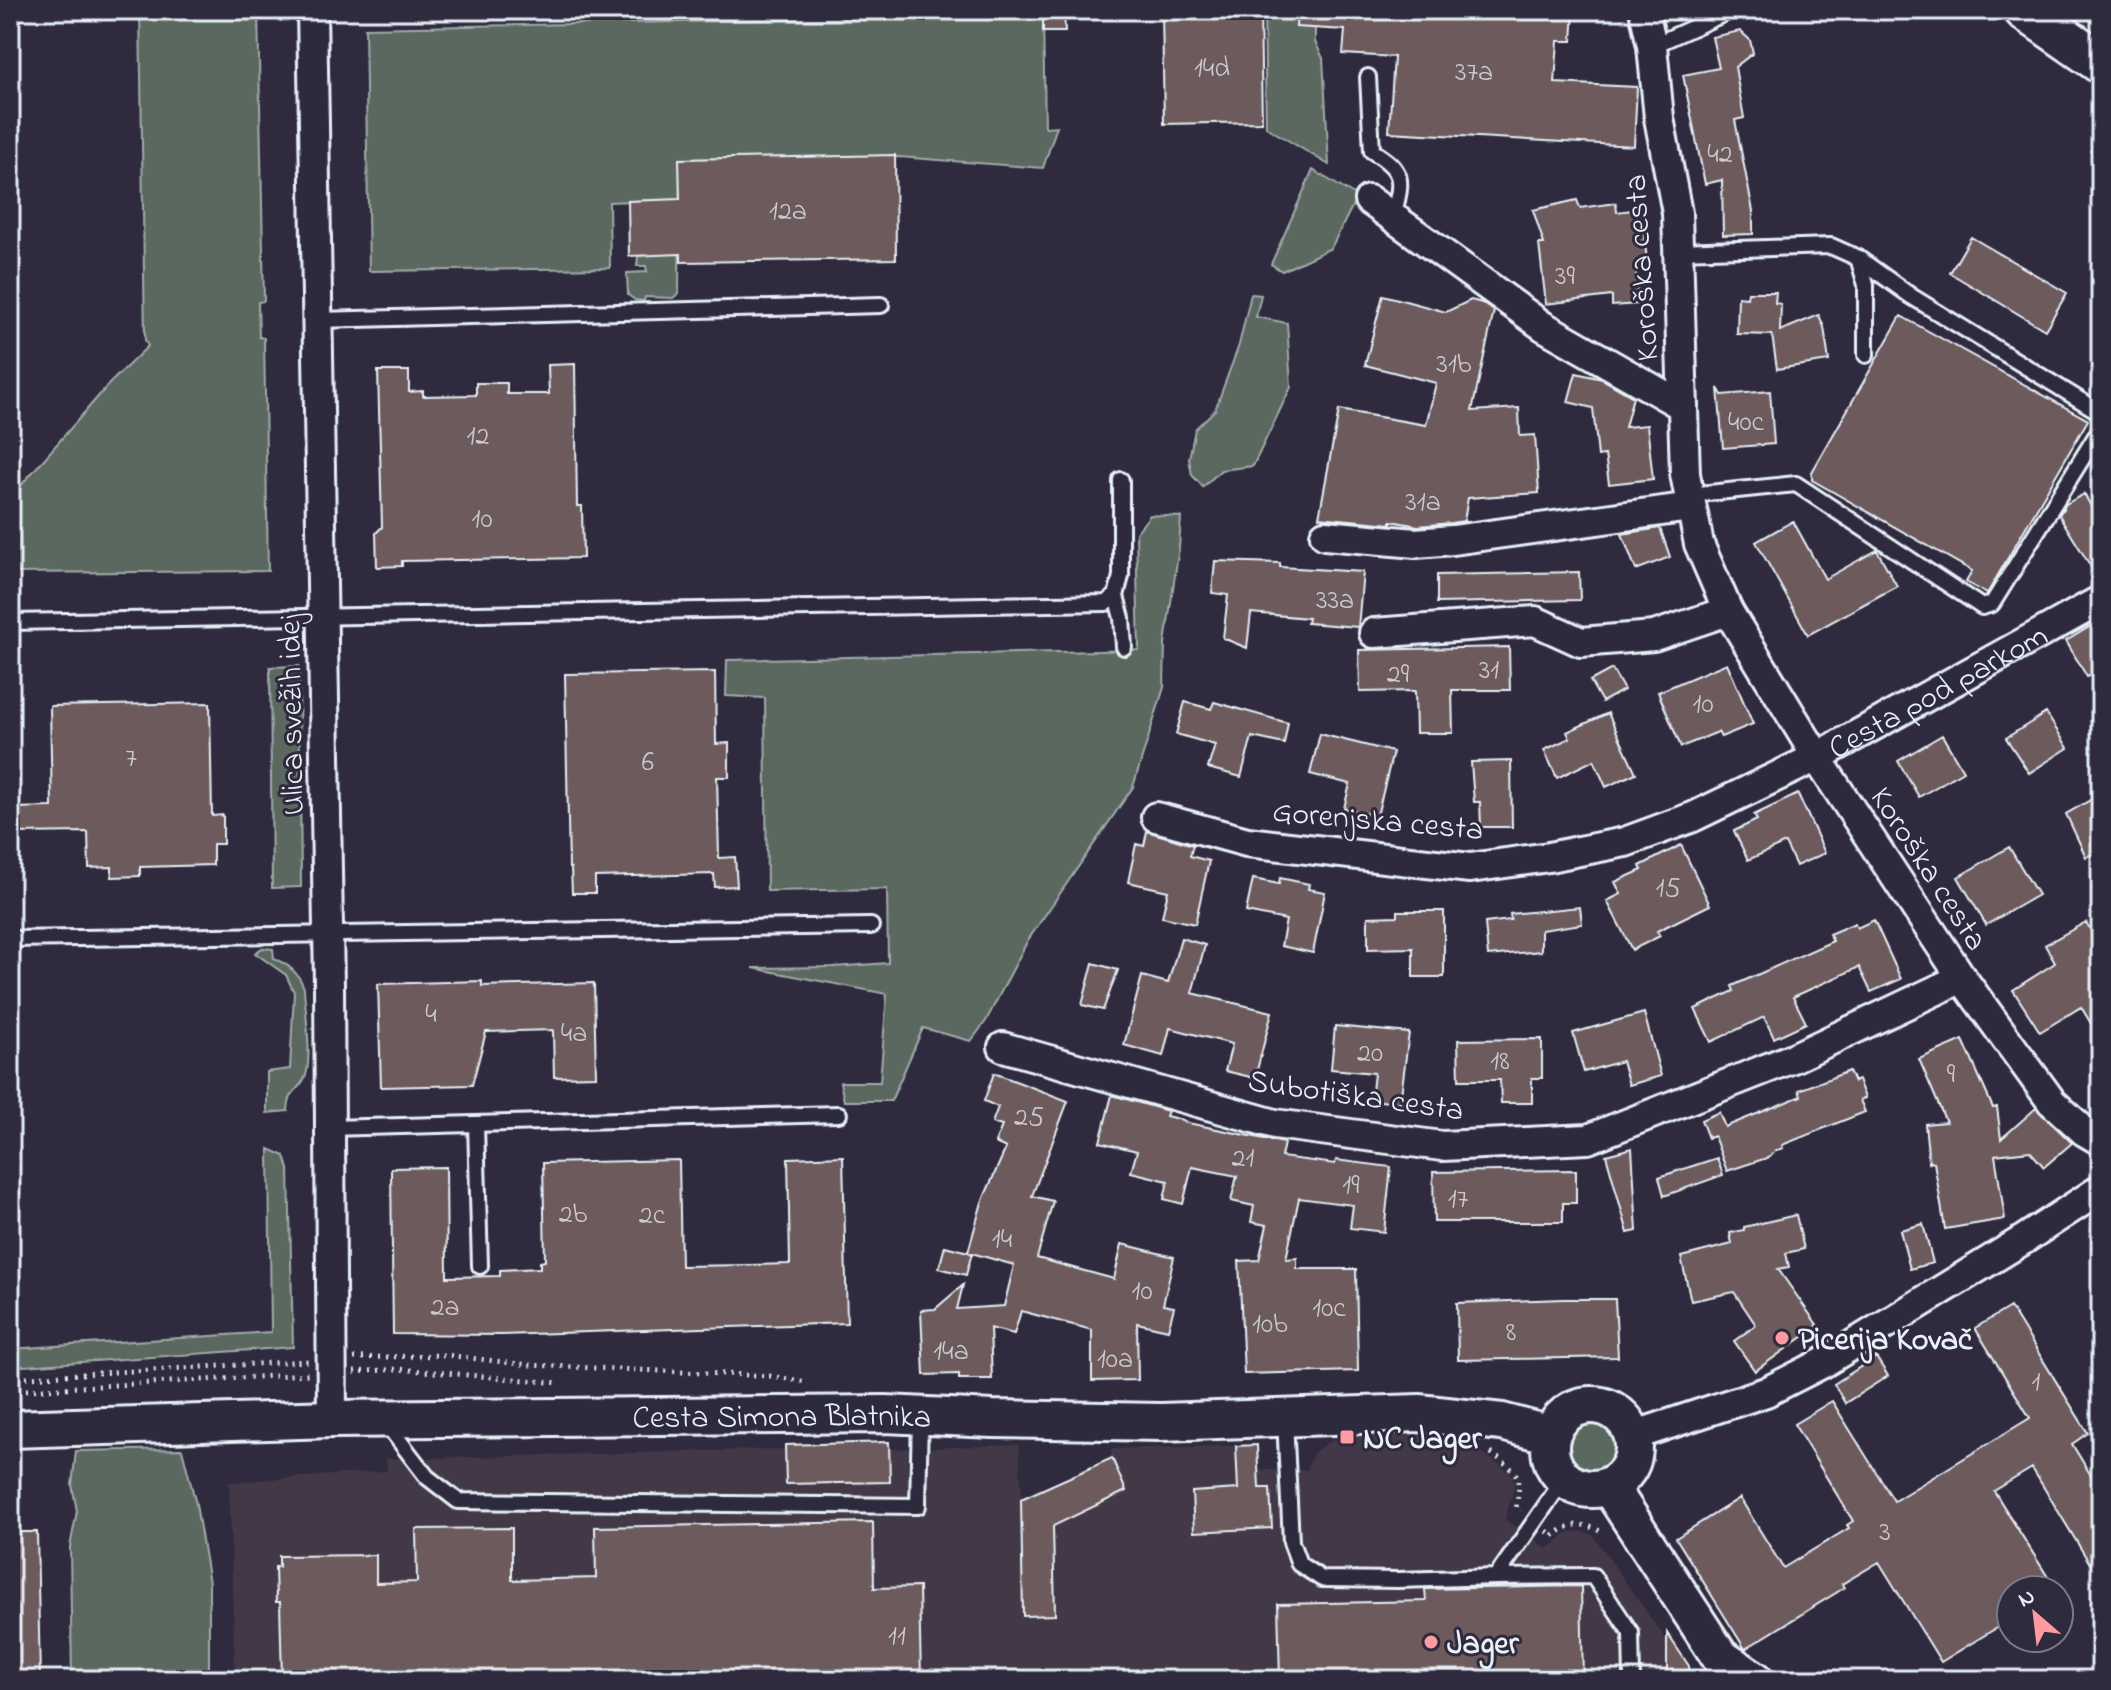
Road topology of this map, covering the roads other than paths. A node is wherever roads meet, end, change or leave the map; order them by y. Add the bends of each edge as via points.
1 (312, 10) edge
2 (1644, 10) edge
3 (2025, 10) edge
4 (1727, 11) edge
5 (1652, 46) junction
6 (2101, 63) edge
7 (1368, 77) dead end
8 (1369, 200) dead end
9 (1393, 217) junction
10 (1678, 251) junction
11 (1858, 258) junction
12 (881, 305) dead end
13 (318, 320) junction
14 (1866, 355) dead end
15 (1683, 406) junction
16 (2101, 413) edge
17 (2101, 428) edge
18 (1121, 480) dead end
19 (1690, 501) junction
20 (1325, 535) dead end
21 (1116, 596) junction
22 (2101, 600) edge
23 (1728, 611) junction
24 (322, 618) junction
25 (10, 622) edge
26 (1374, 633) dead end
27 (1124, 647) dead end
28 (1817, 757) junction
29 (1156, 817) dead end
30 (871, 926) dead end
31 (328, 936) junction
32 (10, 939) edge
33 (1962, 978) junction
34 (1003, 1047) dead end
35 (839, 1114) dead end
36 (476, 1124) junction
37 (329, 1128) junction
38 (2101, 1141) edge
39 (2101, 1189) edge
40 (480, 1266) dead end
41 (920, 1416) junction
42 (1285, 1418) junction
43 (332, 1419) junction
44 (383, 1419) junction
45 (10, 1429) edge
46 (1551, 1435) junction
47 (1633, 1436) junction
48 (1564, 1479) junction
49 (1609, 1486) junction
50 (1496, 1577) junction
51 (1632, 1680) edge
52 (1755, 1680) edge

1 - 13 street, Ulica svežih idej
2 - 5 street, Koroška cesta
3 - 6 main road
4 - 5 lane
5 - 10 street, Koroška cesta
7 - 9 lane via 1372,151 1393,163 1401,178
8 - 9 street
9 - 15 street via 1543,326
10 - 11 lane via 1831,246
10 - 15 street, Koroška cesta
11 - 14 lane via 1866,285
11 - 16 lane
12 - 13 lane
13 - 24 street, Ulica svežih idej
15 - 19 street, Koroška cesta
17 - 19 lane via 1992,604 1982,607 1796,484
18 - 21 lane via 1121,576
19 - 20 street via 1428,542
19 - 23 street, Koroška cesta via 1699,544
21 - 24 lane via 1106,603
21 - 27 lane
22 - 28 street, Cesta pod parkom
23 - 26 street via 1654,636 1581,642 1535,621
23 - 28 street, Koroška cesta
24 - 25 lane
24 - 31 street, Ulica svežih idej
28 - 29 street, Gorenjska cesta via 1693,817 1625,842 1470,868 1247,842
28 - 33 street, Koroška cesta
30 - 31 lane
31 - 32 lane
31 - 37 street, Ulica svežih idej
33 - 34 street, Subotiška cesta via 1793,1058 1588,1139 1442,1146 1275,1124
33 - 38 street, Koroška cesta via 2052,1102
35 - 36 lane
36 - 37 lane
36 - 40 lane
37 - 43 street, Ulica svežih idej
39 - 47 street via 1823,1363 1766,1392
41 - 42 street, Cesta Simona Blatnika via 1161,1422
41 - 44 street, Cesta Simona Blatnika
41 - 44 lane via 918,1506 458,1501 427,1477
42 - 46 street, Cesta Simona Blatnika via 1419,1413 1502,1422
42 - 50 lane via 1291,1542 1299,1564 1322,1579
43 - 44 street, Cesta Simona Blatnika
43 - 45 street, Cesta Simona Blatnika
46 - 47 street via 1560,1419 1592,1404 1625,1419
46 - 48 street via 1554,1467
47 - 49 street via 1631,1465
48 - 49 street via 1594,1490
48 - 50 lane
49 - 52 street via 1720,1657
50 - 51 lane via 1593,1576 1631,1633

